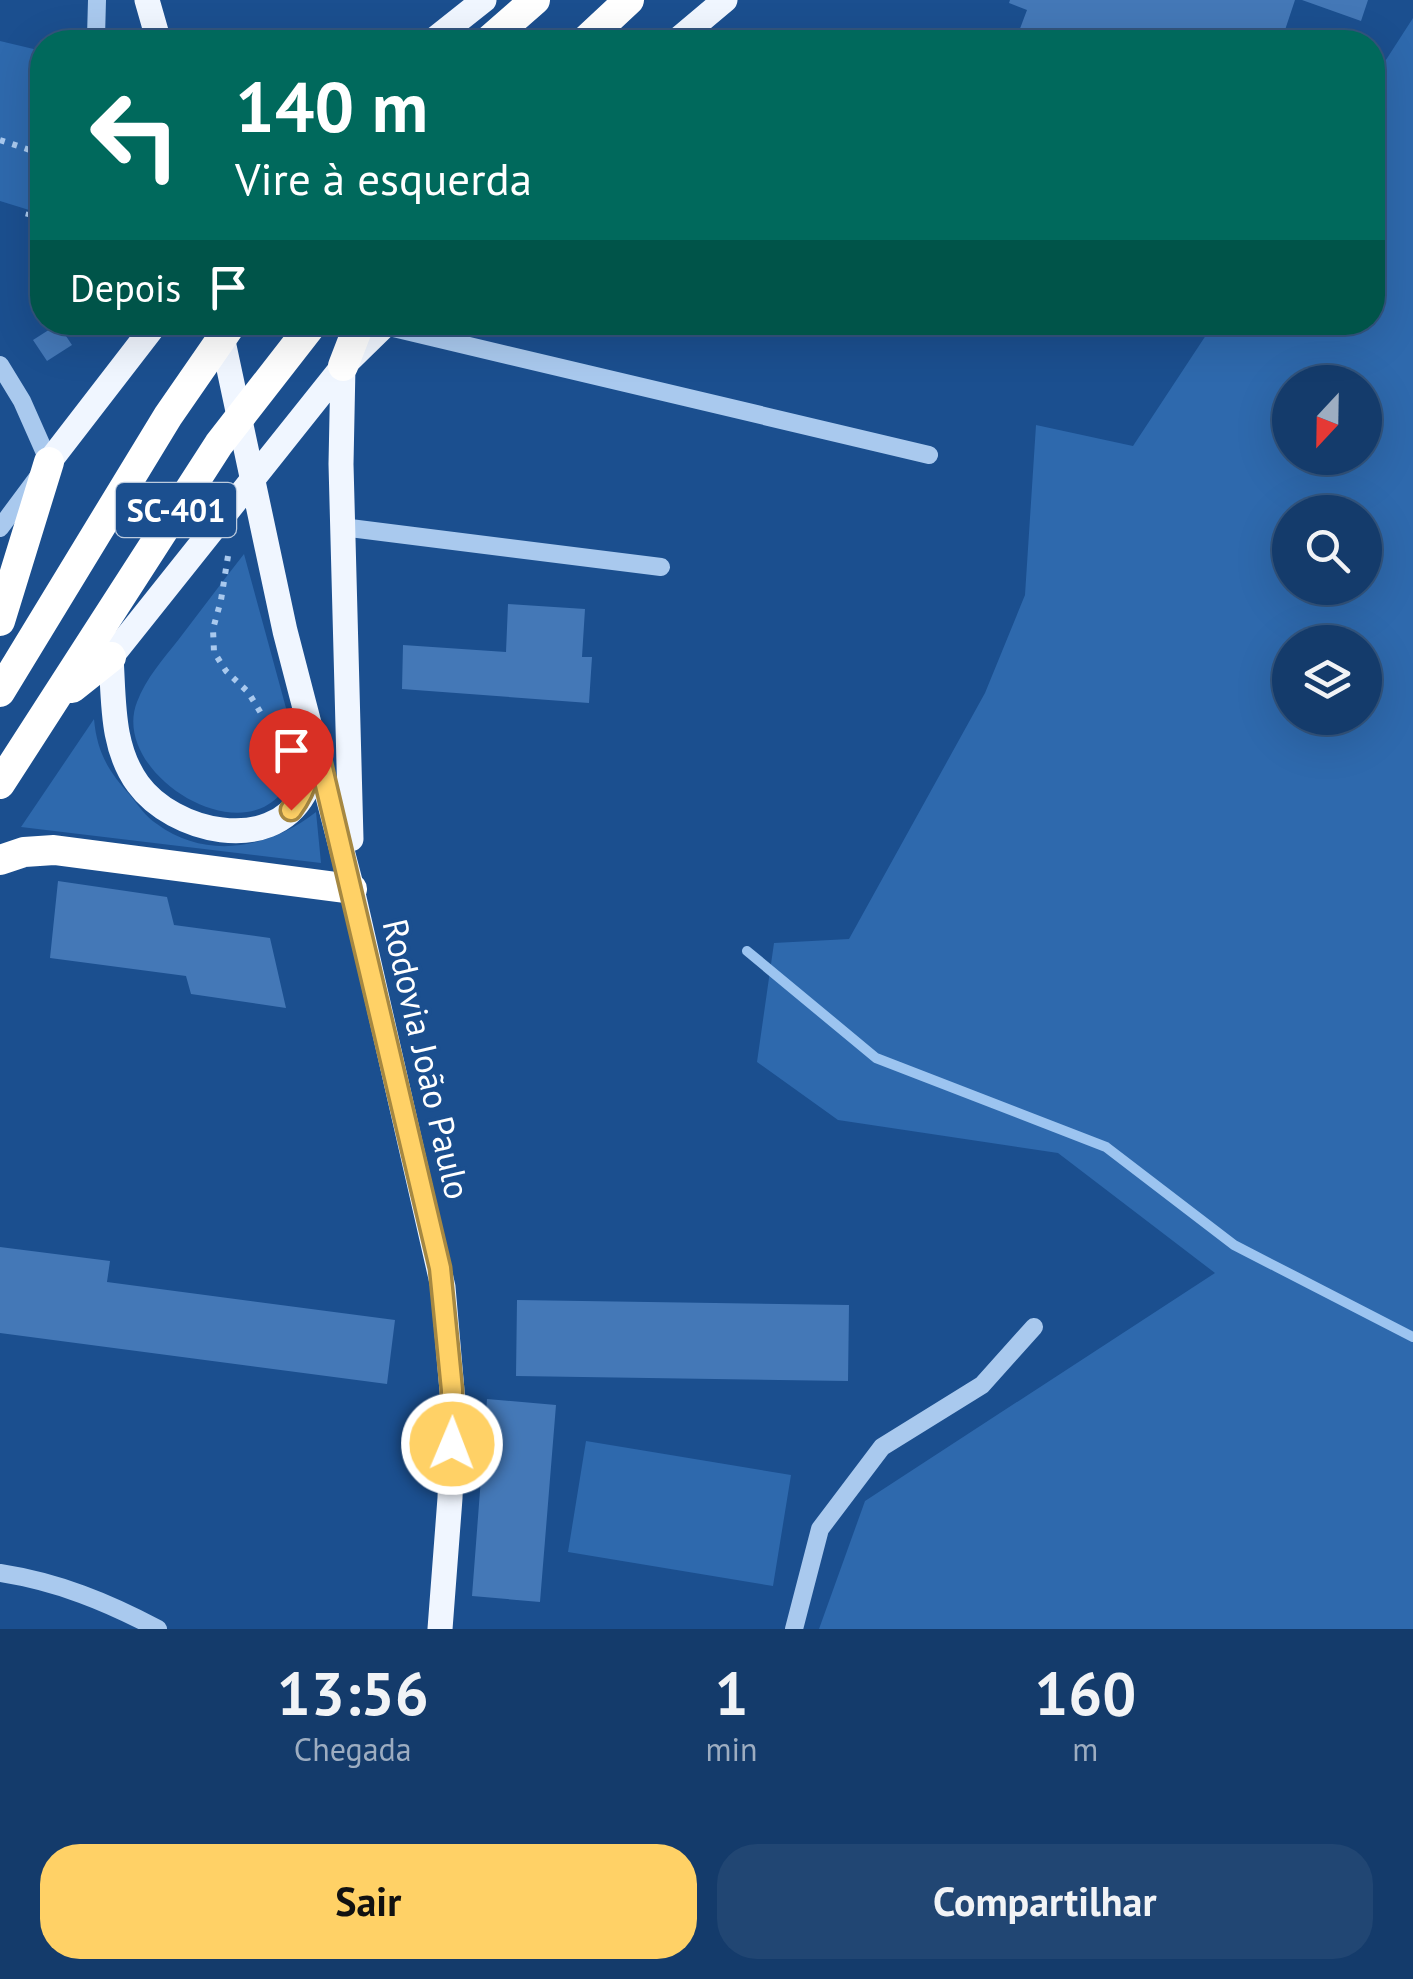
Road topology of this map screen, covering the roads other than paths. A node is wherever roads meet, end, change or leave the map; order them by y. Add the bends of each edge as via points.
1 (97, 0) edge
2 (147, 0) edge
3 (484, 0) edge
4 (535, 0) edge
5 (629, 0) edge
6 (724, 0) edge
7 (96, 30) edge
8 (156, 30) edge
9 (446, 30) edge
10 (500, 30) edge
11 (597, 30) edge
12 (689, 30) edge
13 (147, 335) edge
14 (222, 335) edge
15 (225, 335) edge
16 (304, 335) edge
17 (369, 335) edge
18 (425, 335) edge
19 (0, 365) edge
20 (343, 366) junction
21 (928, 454) dead end
22 (49, 462) junction
23 (0, 528) edge
24 (342, 528) junction
25 (661, 567) dead end
26 (0, 621) edge
27 (111, 657) junction
28 (0, 692) edge
29 (51, 706) junction
30 (314, 734) junction
31 (0, 784) edge
32 (0, 860) edge
33 (352, 889) junction
34 (1034, 1328) dead end
35 (0, 1573) edge
36 (158, 1629) edge
37 (440, 1629) edge
38 (794, 1629) edge

1 - 7 street
2 - 8 main road
3 - 9 main road
4 - 10 highway
5 - 11 highway
6 - 12 main road
13 - 22 main road
14 - 30 main road, Rodovia João Paulo
15 - 28 highway, SC-401
16 - 29 highway, SC-401 via 219,444
17 - 20 highway
18 - 21 street
19 - 22 street
20 - 24 main road
20 - 27 main road
22 - 23 street
22 - 26 highway
24 - 25 street
24 - 33 main road
27 - 29 highway
27 - 30 main road via 121,754 138,786 194,825 232,832 274,823 304,793
29 - 31 highway, SC-401
30 - 33 main road, Rodovia João Paulo
32 - 33 highway via 54,850
33 - 37 main road, Rodovia João Paulo via 446,1314 453,1402
34 - 38 street via 982,1385 882,1447 820,1528
35 - 36 street via 69,1588

